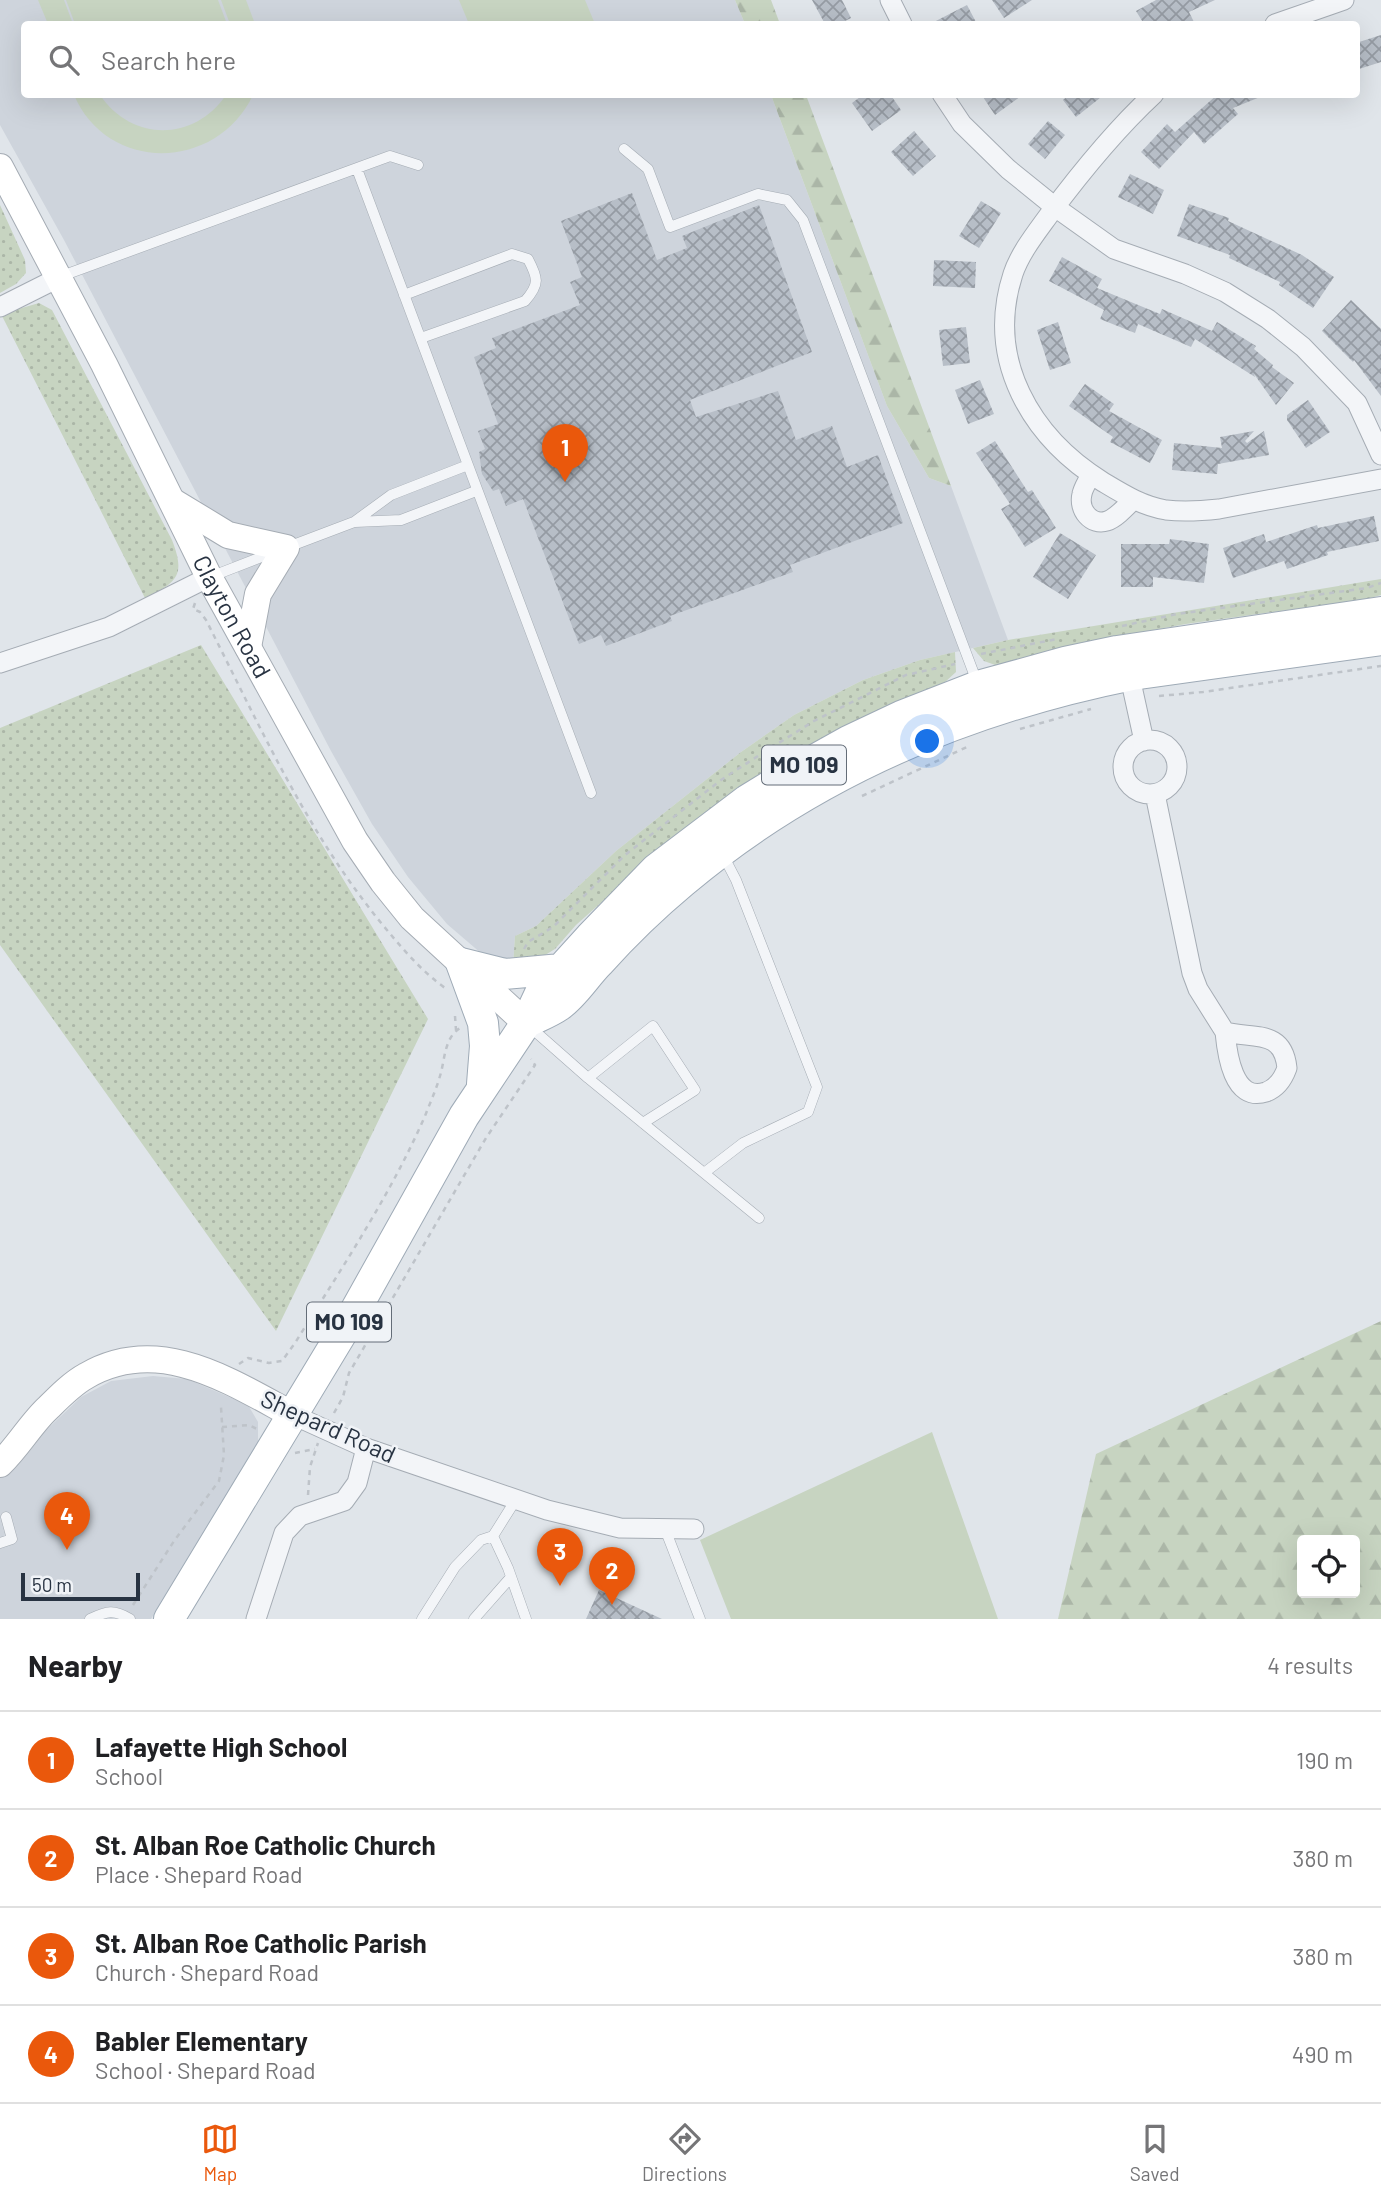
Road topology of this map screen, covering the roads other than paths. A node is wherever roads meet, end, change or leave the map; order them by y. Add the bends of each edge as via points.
1 (1344, 0) edge
2 (896, 2) edge
3 (901, 21) edge
4 (1284, 21) edge
5 (945, 98) edge
6 (1150, 98) edge
7 (624, 149) dead end
8 (418, 166) dead end
9 (0, 167) edge
10 (357, 169) junction
11 (1055, 207) junction
12 (58, 278) junction
13 (404, 295) junction
14 (0, 307) edge
15 (421, 338) junction
16 (1381, 455) edge
17 (468, 465) junction
18 (1091, 474) junction
19 (1381, 479) edge
20 (476, 491) junction
21 (170, 500) junction
22 (1133, 500) junction
23 (355, 522) junction
24 (286, 548) junction
25 (209, 577) junction
26 (1381, 612) edge
27 (1381, 640) edge
28 (1166, 643) junction
29 (248, 647) junction
30 (0, 663) edge
31 (1133, 686) junction
32 (991, 710) junction
33 (1144, 741) junction
34 (591, 793) dead end
35 (1155, 794) junction
36 (721, 851) junction
37 (461, 963) junction
38 (561, 969) junction
39 (526, 1023) junction
40 (1225, 1032) dead end
41 (588, 1078) junction
42 (482, 1085) junction
43 (643, 1123) junction
44 (704, 1173) junction
45 (759, 1218) dead end
46 (292, 1414) junction
47 (366, 1448) junction
48 (0, 1464) edge
49 (516, 1501) junction
50 (6, 1517) dead end
51 (666, 1529) junction
52 (694, 1529) dead end
53 (493, 1536) junction
54 (0, 1543) edge
55 (511, 1577) junction
56 (90, 1619) edge
57 (130, 1619) edge
58 (169, 1619) edge
59 (256, 1619) edge
60 (422, 1619) edge
61 (474, 1619) edge
62 (526, 1619) edge
63 (700, 1619) edge

1 - 4 street
2 - 3 street
5 - 11 street via 962,124
6 - 11 street via 1118,128
7 - 32 lane via 648,169 670,227 758,194 787,200 803,220
8 - 10 lane via 390,156
9 - 12 main road, Clayton Road
10 - 12 lane
10 - 13 lane
11 - 16 street via 1114,249 1185,274 1268,319 1303,346 1357,403
11 - 18 street via 1014,271 1006,301 1007,347 1022,398 1040,426
12 - 14 street
12 - 21 main road, Clayton Road
13 - 15 lane
13 - 15 lane via 512,254 528,259 537,274 535,289 525,301
15 - 17 lane
17 - 20 lane
17 - 23 lane via 391,495
18 - 22 street
18 - 22 street via 1081,498 1092,520 1110,520
19 - 22 street via 1219,509 1165,509
20 - 23 lane via 401,520
20 - 34 lane
21 - 24 main road via 228,535
21 - 25 main road, Clayton Road
23 - 24 lane
24 - 25 lane
24 - 29 main road via 258,594
25 - 29 main road, Clayton Road
25 - 30 street via 109,627
26 - 28 main road, MO 109
27 - 31 main road, MO 109
28 - 31 main road
28 - 32 main road, MO 109 via 1065,662
29 - 37 main road, Clayton Road via 355,842 412,918
31 - 32 main road, MO 109 via 1038,697
31 - 33 street
32 - 36 main road, MO 109 via 850,771
32 - 38 main road, MO 109 via 901,716 747,800 656,869
33 - 35 street via 1128,751 1123,769 1136,790
33 - 35 street via 1167,746 1176,762 1174,780
35 - 40 street via 1192,972
36 - 39 main road, MO 109 via 638,922 561,1005
36 - 44 lane via 817,1087 808,1112 743,1143
37 - 38 main road via 505,974
37 - 39 main road, Clayton Road
37 - 42 main road via 483,1023
38 - 39 main road, MO 109 via 541,991
39 - 41 lane
39 - 42 main road, MO 109
41 - 43 lane
41 - 43 lane via 653,1026 695,1090
42 - 46 main road, MO 109
43 - 44 lane
44 - 45 lane
46 - 47 street, Shepard Road
46 - 48 main road, Shepard Road via 188,1364 162,1359 134,1361 85,1376 46,1409
46 - 58 main road, MO 109
47 - 49 street, Shepard Road
47 - 59 street via 357,1483 344,1501 300,1516 285,1533
49 - 51 street, Shepard Road via 620,1528
49 - 53 lane
50 - 54 lane via 12,1538
51 - 52 street, Shepard Road
51 - 63 lane
53 - 55 lane
53 - 60 lane via 481,1540 455,1567
55 - 61 lane
55 - 62 lane
56 - 57 lane via 115,1611

